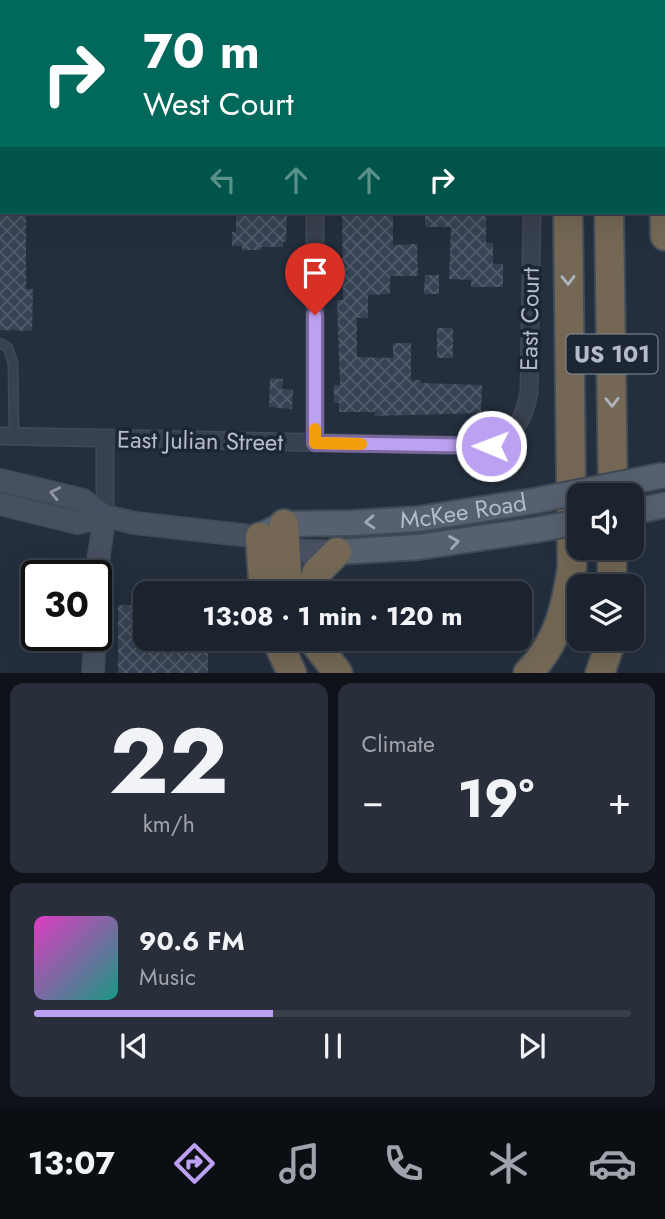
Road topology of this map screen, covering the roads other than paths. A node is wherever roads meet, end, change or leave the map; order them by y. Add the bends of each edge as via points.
1 (315, 214) edge
2 (532, 214) edge
3 (568, 214) edge
4 (609, 214) edge
5 (665, 214) edge
6 (665, 236) edge
7 (0, 343) edge
8 (519, 425) joint
9 (7, 436) edge
10 (105, 438) junction
11 (315, 443) junction
12 (665, 475) edge
13 (0, 480) edge
14 (613, 483) edge
15 (0, 504) edge
16 (665, 505) edge
17 (644, 509) edge
18 (105, 516) junction
19 (567, 524) edge
20 (276, 537) junction
21 (337, 552) junction
22 (99, 560) edge
23 (267, 581) edge
24 (285, 581) edge
25 (313, 581) edge
26 (94, 651) edge
27 (282, 651) edge
28 (322, 651) edge
29 (608, 651) edge
30 (612, 651) edge
31 (93, 673) edge
32 (292, 673) edge
33 (338, 673) edge
34 (528, 673) edge
35 (600, 673) edge
36 (613, 673) edge

1 - 11 street
2 - 8 street, East Court via 529,392
3 -> 34 highway via 572,566 566,606 554,639
4 -> 14 highway, US 101
5 - 6 highway
7 - 9 lane via 8,348 13,363
8 - 11 street, East Julian Street via 491,446
9 - 10 street, East Julian Street
10 - 11 street, East Julian Street
10 - 18 street
12 -> 20 main road, McKee Road, bridge via 418,519 352,523
18 -> 13 main road, McKee Road via 83,500
15 - 18 main road, McKee Road via 78,523
16 - 17 main road
18 - 20 main road, McKee Road via 147,525
18 - 22 main road
21 -> 19 main road, McKee Road, bridge via 419,547
20 - 21 main road, McKee Road
20 - 23 highway
20 - 24 highway
21 - 25 highway
26 - 31 main road
27 - 32 highway
28 - 33 highway
29 - 35 highway
30 - 36 highway

